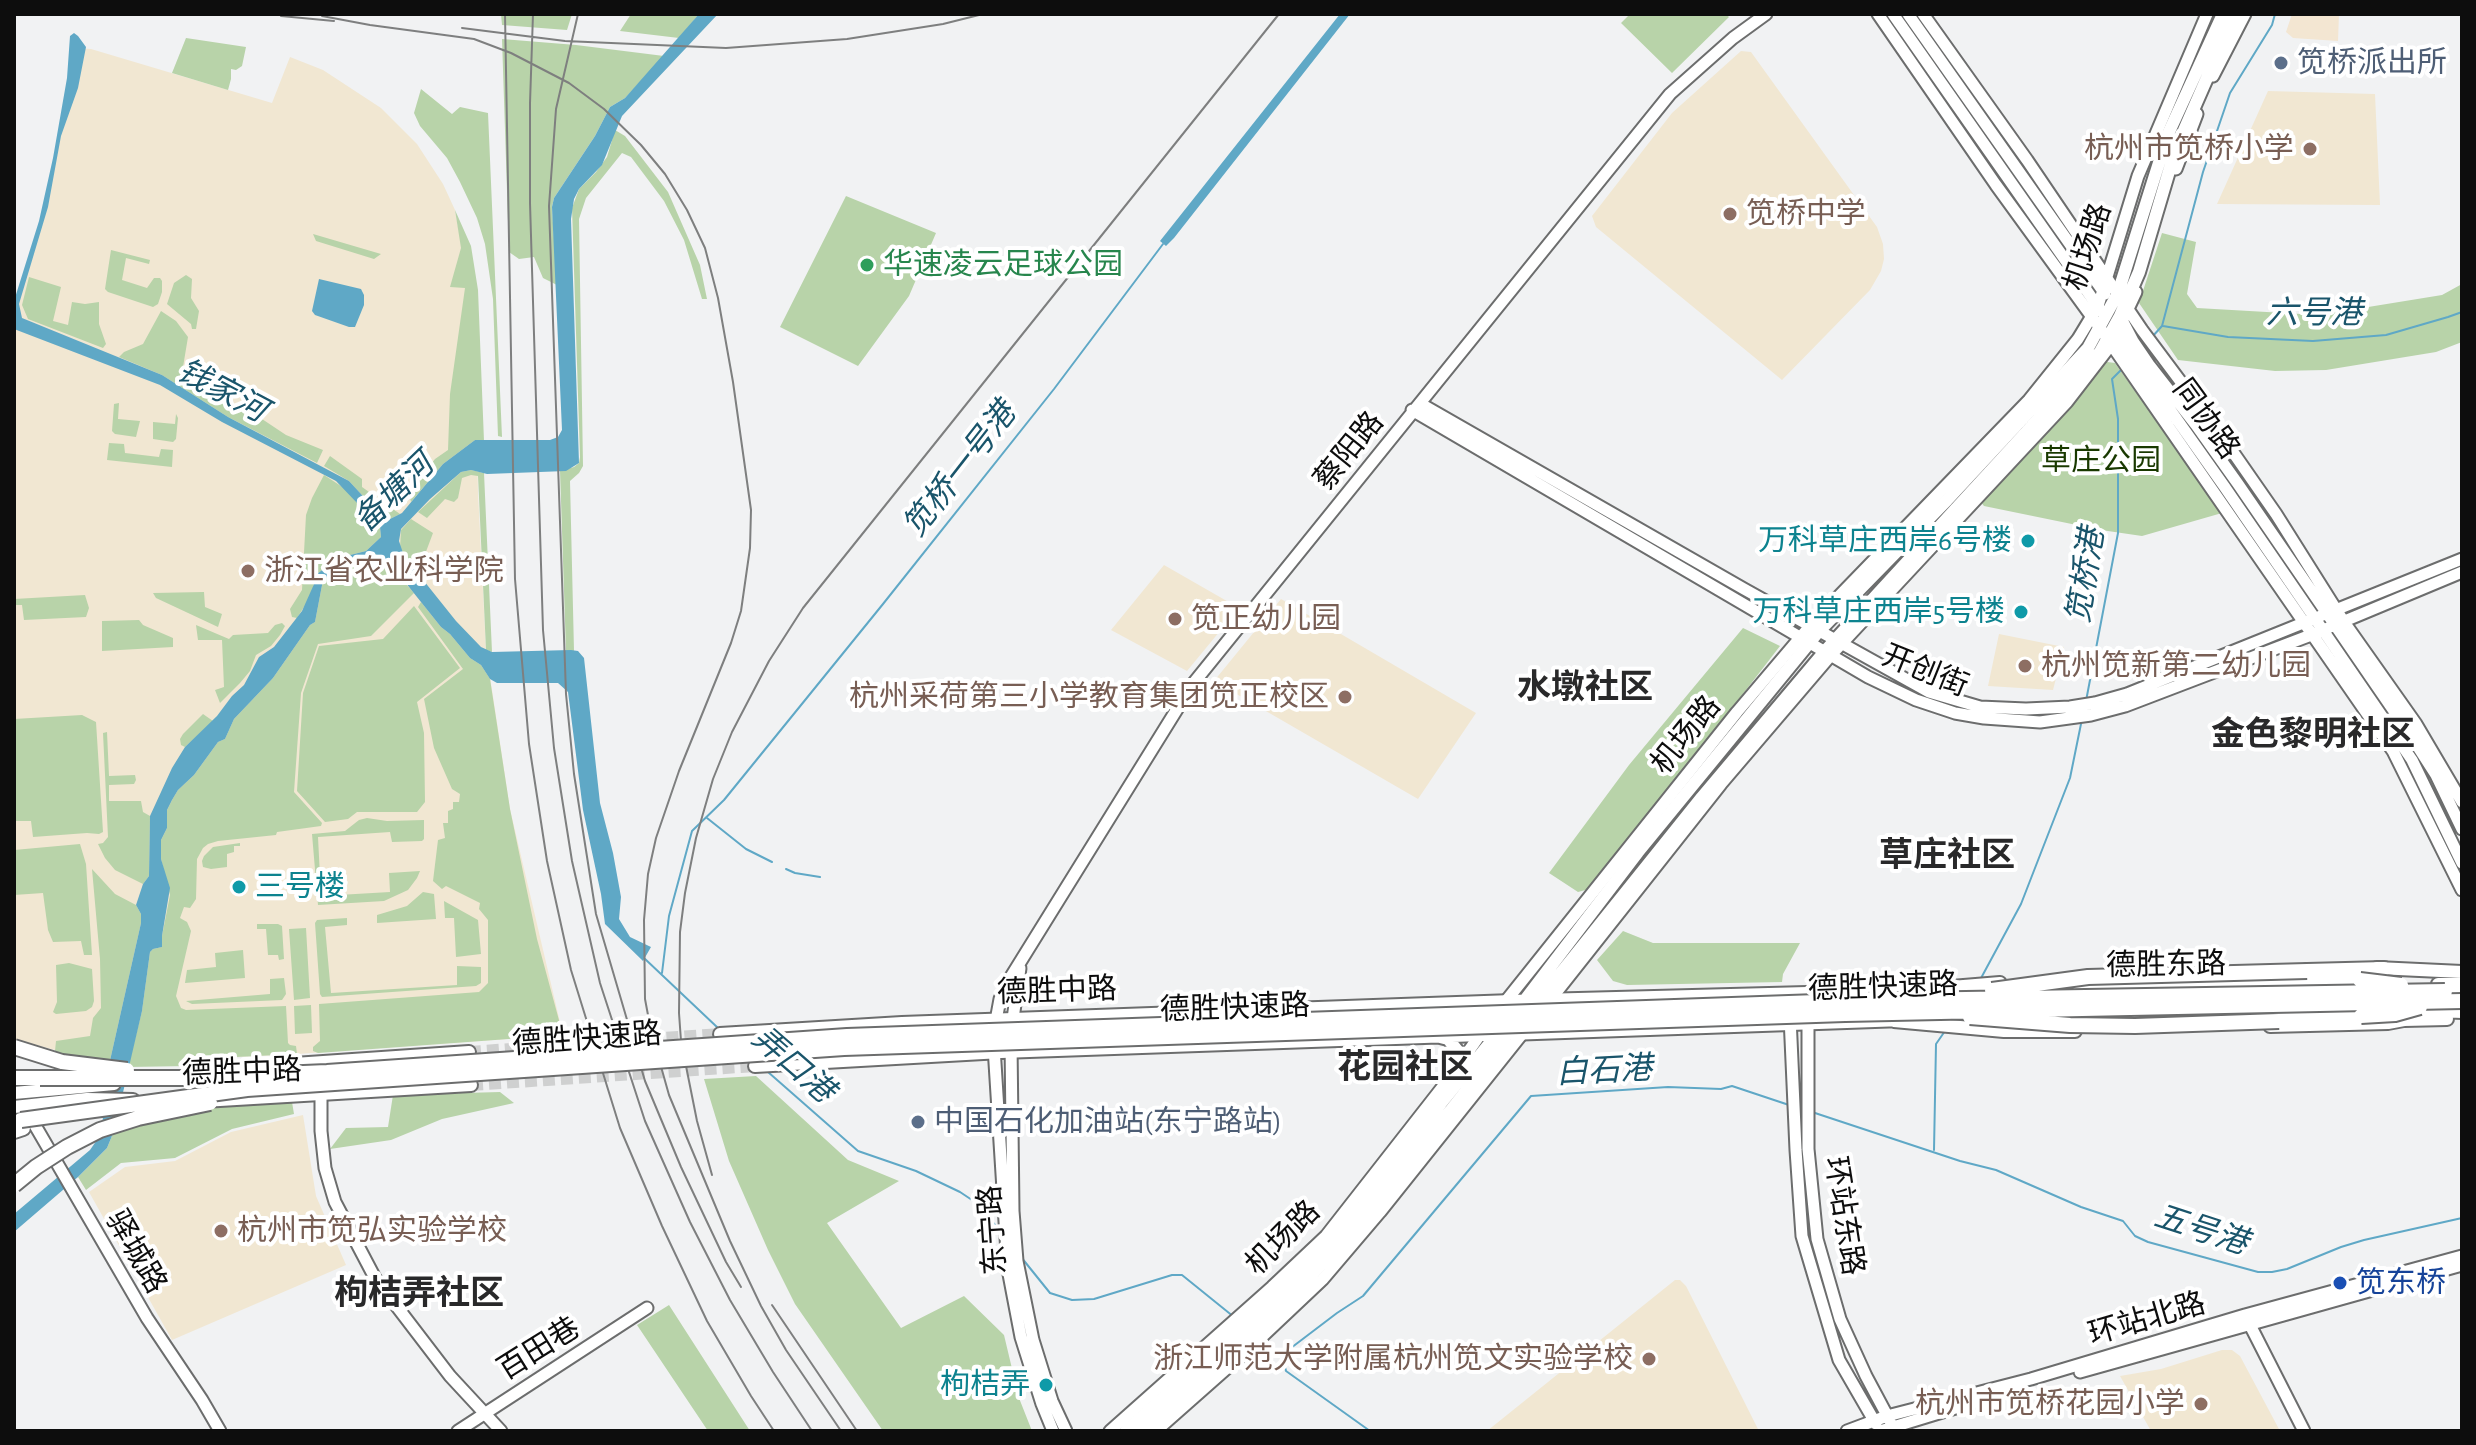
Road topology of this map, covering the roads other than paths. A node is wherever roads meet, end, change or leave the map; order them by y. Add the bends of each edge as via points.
1 (1766, 14) edge
2 (1878, 14) edge
3 (1893, 14) edge
4 (1908, 14) edge
5 (1923, 14) edge
6 (2207, 14) edge
7 (2223, 14) edge
8 (2235, 14) edge
9 (2245, 14) edge
10 (2107, 277) junction
11 (2103, 291) junction
12 (2095, 311) junction
13 (2115, 320) junction
14 (2126, 349) junction
15 (2143, 373) junction
16 (1416, 407) junction
17 (2184, 430) junction
18 (2189, 457) junction
19 (2236, 457) junction
20 (2238, 484) junction
21 (2462, 559) edge
22 (2462, 572) edge
23 (2320, 617) junction
24 (1815, 628) junction
25 (2328, 628) junction
26 (1806, 640) junction
27 (1838, 641) junction
28 (1829, 652) junction
29 (2366, 694) junction
30 (2093, 709) junction
31 (2068, 713) junction
32 (2372, 720) junction
33 (2462, 802) edge
34 (2462, 829) edge
35 (2462, 863) edge
36 (2462, 890) edge
37 (1021, 962) junction
38 (2384, 969) junction
39 (2462, 972) edge
40 (2462, 984) edge
41 (1988, 989) junction
42 (2462, 991) edge
43 (1789, 993) junction
44 (1807, 993) junction
45 (2034, 994) junction
46 (2443, 996) junction
47 (1546, 999) junction
48 (1525, 1000) junction
49 (1507, 1001) junction
50 (2462, 1001) edge
51 (2462, 1012) edge
52 (1931, 1013) junction
53 (2034, 1015) junction
54 (996, 1019) junction
55 (1013, 1019) junction
56 (2462, 1019) edge
57 (2404, 1020) junction
58 (1808, 1024) junction
59 (1791, 1025) junction
60 (725, 1034) tunnel mouth
61 (1516, 1034) junction
62 (1479, 1035) junction
63 (1495, 1035) junction
64 (1437, 1036) junction
65 (14, 1047) edge
66 (469, 1052) tunnel mouth
67 (1011, 1053) junction
68 (994, 1054) junction
69 (760, 1065) tunnel mouth
70 (1457, 1066) junction
71 (14, 1078) edge
72 (187, 1078) junction
73 (361, 1081) junction
74 (471, 1085) tunnel mouth
75 (18, 1092) edge
76 (321, 1095) junction
77 (107, 1103) junction
78 (1441, 1103) junction
79 (19, 1106) edge
80 (1425, 1109) junction
81 (14, 1120) edge
82 (14, 1131) edge
83 (14, 1185) edge
84 (2462, 1256) edge
85 (2462, 1265) edge
86 (1275, 1291) junction
87 (647, 1308) dead end
88 (1261, 1317) junction
89 (2247, 1320) junction
90 (1238, 1337) junction
91 (1168, 1387) junction
92 (483, 1413) junction
93 (1892, 1424) edge
94 (1879, 1428) edge
95 (220, 1431) edge
96 (458, 1431) edge
97 (501, 1431) edge
98 (1053, 1431) edge
99 (1066, 1431) edge
100 (1110, 1431) edge
101 (1126, 1431) edge
102 (1143, 1431) edge
103 (1156, 1431) edge
104 (1847, 1431) edge
105 (2304, 1431) edge

1 - 16 street, 蔡阳路 via 1670,94
2 - 12 street via 1996,185
3 - 12 street, 同协路
4 - 11 street, 同协路
5 - 10 street
6 - 10 street, 机场路 via 2138,176
7 - 13 main road, 机场路 via 2168,134
8 - 13 main road, 机场路 via 2175,151 2139,272
9 - 13 street, 机场路 via 2214,76
10 - 11 street, 机场路
10 - 13 street
11 - 12 street, 机场路
11 - 13 street, 同协路
12 - 13 street, 同协路
12 - 24 street, 机场路 via 2029,400
13 - 14 street
13 - 14 street, 同协路
13 - 19 street via 2142,330
13 - 24 main road, 机场路 via 1947,500
13 - 27 main road, 机场路 via 2073,382
14 - 15 street
14 - 15 street, 同协路
15 - 17 street, 同协路
15 - 18 street
15 - 20 street, 同协路 via 2196,425
16 - 24 street, 开创街
16 - 26 street, 开创街
16 - 37 street, 蔡阳路 via 1192,685
17 - 18 street
17 - 23 street, 同协路
18 - 23 street
19 - 20 street
19 - 23 street via 2276,514
20 - 23 street, 同协路
21 - 23 street, 开创街
22 - 25 street, 开创街
23 - 25 street, 同协路
23 - 25 street
23 - 30 street, 开创街
24 - 26 main road, 机场路
24 - 27 street, 开创街
25 - 29 street, 同协路
25 - 30 street, 开创街 via 2125,706
25 - 32 street
25 - 33 street via 2416,724
25 - 34 street, 同协路 via 2436,775
26 - 28 street, 开创街
26 - 48 main road, 机场路
26 - 49 street, 机场路 via 1737,712
27 - 28 main road, 机场路
27 - 31 street, 开创街 via 1929,692 1980,707
28 - 31 street, 开创街 via 1868,677 1955,713 2014,722
28 - 47 main road, 机场路 via 1702,797
29 - 32 street
29 - 35 street, 同协路 via 2412,760
30 - 31 street, 开创街
32 - 36 street via 2393,751
37 - 54 street, 蔡阳路 via 1000,999
37 - 55 street, 东宁路
38 - 39 main road, 德胜东路
38 - 41 main road, 德胜东路 via 2336,965 2088,970
38 - 52 highway, bridge via 2088,977
40 - 45 main road, 德胜东路
41 - 44 main road, 德胜东路
41 - 45 main road, 德胜东路
42 - 46 highway, 德胜快速路
43 - 44 main road, 德胜东路
43 - 47 main road, 德胜东路
43 - 59 street, 环站东路
44 - 58 street, 环站东路
45 - 46 highway, bridge via 2099,986 2360,980
46 - 50 highway, 德胜快速路, bridge
46 - 52 highway, 德胜快速路, bridge
46 - 53 highway, bridge via 2395,1014 2361,1016
47 - 48 main road, 德胜中路
47 - 61 main road, 机场路
48 - 49 main road, 德胜中路
48 - 63 main road, 机场路
49 - 55 main road, 德胜中路
49 - 62 street, 机场路
51 - 53 main road, 德胜东路
52 - 53 main road, 德胜东路, bridge
52 - 57 highway, bridge via 2135,1026
52 - 57 main road, 德胜东路 via 1961,1028 2046,1032
52 - 58 main road, 德胜东路
52 - 72 highway, 德胜快速路, bridge via 847,1036
52 - 73 highway, 德胜快速路, bridge via 844,1048
54 - 55 main road, 德胜中路
54 - 60 main road, 德胜中路
54 - 68 street, 东宁路
55 - 67 street, 东宁路
56 - 57 main road, 德胜东路
58 - 59 main road, 德胜东路
58 - 93 street, 环站东路 via 1808,1141 1817,1239 1840,1319
59 - 61 main road, 德胜东路
59 - 94 street, 环站东路 via 1802,1236 1839,1360
61 - 63 main road, 德胜中路
61 - 88 main road, 机场路 via 1417,1160 1326,1260
62 - 63 main road, 德胜中路
62 - 64 main road, 德胜中路
62 - 70 street, 机场路
63 - 78 main road, 机场路
64 - 67 main road, 德胜中路
64 - 70 main road via 1453,1043
65 - 72 highway, bridge via 62,1062
66 - 75 main road, 德胜中路, bridge via 236,1068
67 - 68 main road, 德胜中路
67 - 99 street, 东宁路 via 1013,1211 1020,1280 1041,1370
68 - 69 main road, 德胜中路
68 - 98 street, 东宁路 via 1008,1269 1021,1337
70 - 80 street, 机场路
71 - 72 highway, 德胜快速路, bridge
73 - 77 highway, 德胜快速路, bridge
73 - 83 highway, bridge via 138,1118 67,1147
74 - 76 main road, 德胜中路
75 - 79 street, 驿城路
76 - 77 main road, 德胜中路
76 - 92 street via 325,1168 351,1234 382,1287
77 - 79 main road, 德胜中路
77 - 81 highway, 德胜快速路, bridge
77 - 82 highway, bridge
78 - 80 main road
78 - 86 main road, 机场路 via 1325,1249
79 - 95 street, 驿城路
80 - 86 street, 机场路 via 1336,1224
84 - 89 street, 环站北路
85 - 89 street, 环站北路
86 - 88 main road, 机场路
87 - 92 street, 百田巷
88 - 90 main road, 机场路
88 - 90 street, 机场路
89 - 93 street, 环站北路 via 2031,1379
89 - 105 street
90 - 91 main road, 机场路
90 - 102 main road, 机场路
90 - 103 street, 机场路
91 - 100 street, 机场路
91 - 101 main road, 机场路
92 - 96 street, 百田巷
92 - 97 street
93 - 94 street, 环站北路
94 - 104 street, 环站北路

